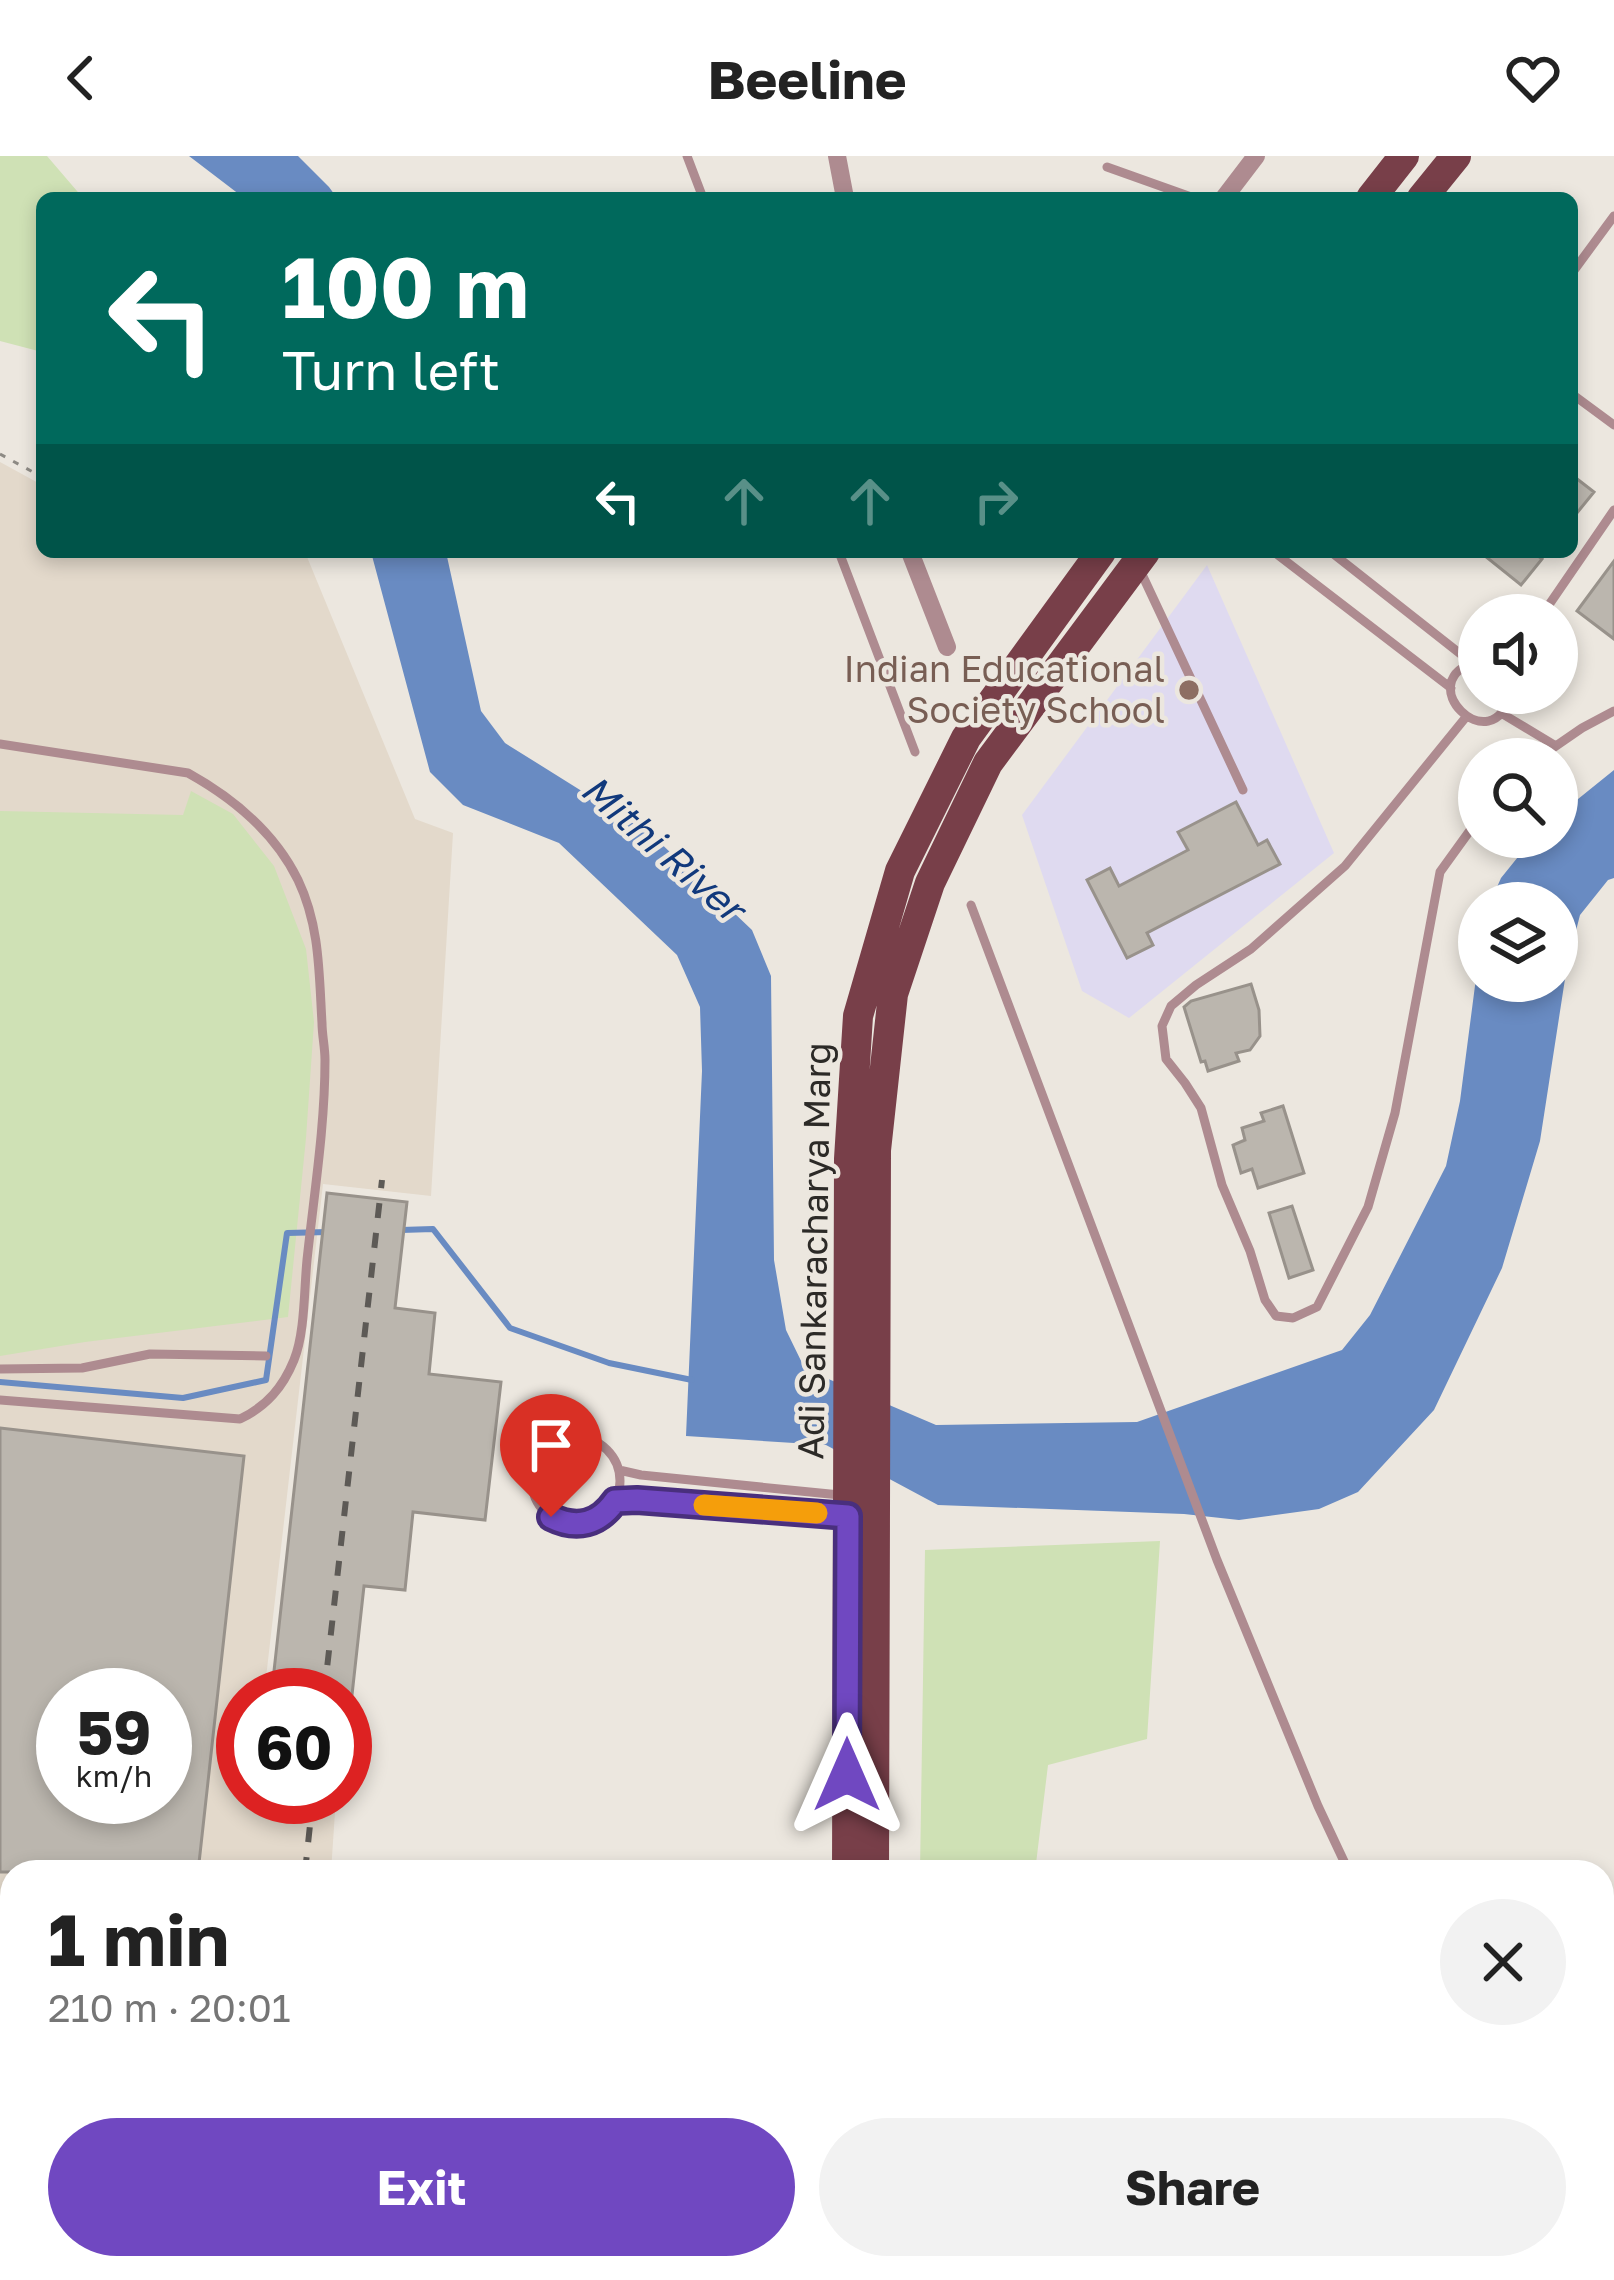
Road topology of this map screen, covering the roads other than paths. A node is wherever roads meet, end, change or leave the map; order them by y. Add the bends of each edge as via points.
1 (687, 156) edge
2 (837, 156) edge
3 (1256, 156) edge
4 (1404, 156) edge
5 (1456, 156) edge
6 (1107, 167) dead end
7 (701, 192) edge
8 (843, 192) edge
9 (1177, 192) edge
10 (1228, 192) edge
11 (1376, 192) edge
12 (1427, 192) edge
13 (1614, 216) edge
14 (1578, 265) edge
15 (1578, 398) edge
16 (1614, 425) edge
17 (1614, 510) edge
18 (840, 558) edge
19 (912, 558) edge
20 (1097, 558) edge
21 (1141, 558) edge
22 (1282, 558) edge
23 (1339, 558) edge
24 (1556, 594) edge
25 (947, 647) dead end
26 (1458, 649) edge
27 (1458, 672) edge
28 (1451, 688) junction
29 (1614, 711) edge
30 (1499, 714) edge
31 (1503, 714) edge
32 (1466, 717) junction
33 (1543, 738) edge
34 (1569, 738) edge
35 (0, 744) edge
36 (915, 752) dead end
37 (1243, 790) dead end
38 (1458, 847) edge
39 (971, 905) dead end
40 (266, 1356) dead end
41 (0, 1370) edge
42 (0, 1400) edge
43 (619, 1470) junction
44 (615, 1501) junction
45 (848, 1506) junction
46 (847, 1860) edge
47 (874, 1860) edge
48 (1343, 1860) edge

1 - 7 lane
2 - 8 street
3 - 10 street
4 - 11 main road
5 - 12 main road
6 - 9 lane
13 - 14 lane
15 - 16 lane
17 - 24 lane
18 - 36 lane
19 - 25 street
20 - 45 main road, Adi Sankaracharya Marg via 966,738 900,871 859,1016 849,1159
21 - 37 lane
21 - 47 main road, Adi Sankaracharya Marg via 988,763 930,883 893,994 877,1150
22 - 28 lane
23 - 26 lane
27 - 28 lane
28 - 32 lane
29 - 34 lane
30 - 32 lane
31 - 33 lane
32 - 38 lane via 1345,866 1252,949 1171,1006 1162,1026 1166,1059 1201,1108 1222,1185 1276,1316 1317,1307 1368,1207 1395,1113 1440,872
35 - 42 lane via 188,773 251,818 284,857 307,903 319,952 325,1055 297,1354 277,1393 241,1419
39 - 48 lane via 1217,1560
40 - 41 lane via 150,1354 82,1368
43 - 44 lane
43 - 44 lane via 609,1451 581,1437 551,1444 533,1470 537,1502 561,1522 592,1522
43 - 45 lane
44 - 45 lane
45 - 46 main road, Adi Sankaracharya Marg

